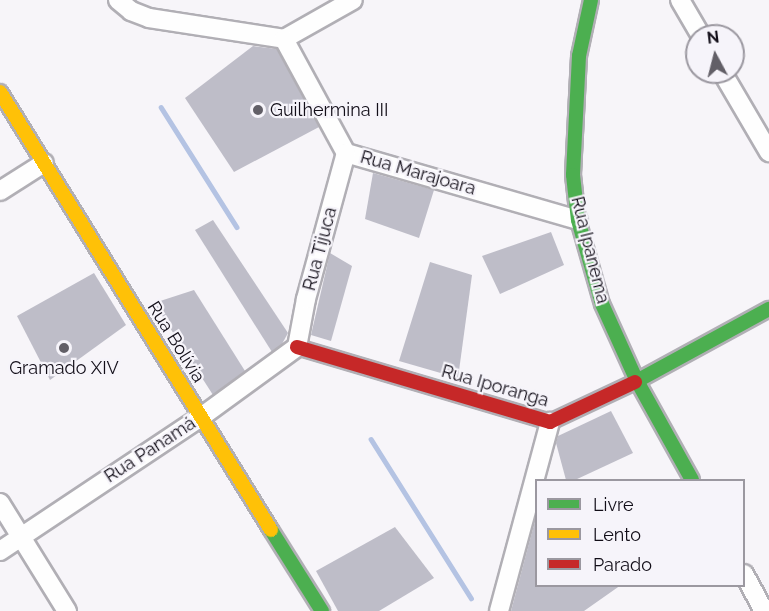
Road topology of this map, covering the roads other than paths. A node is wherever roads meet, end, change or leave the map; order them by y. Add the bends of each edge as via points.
1 (118, 0) edge
2 (353, 0) edge
3 (591, 0) edge
4 (680, 0) edge
5 (694, 24) edge
6 (284, 39) junction
7 (729, 84) edge
8 (0, 92) edge
9 (769, 152) edge
10 (346, 153) junction
11 (44, 163) junction
12 (0, 191) edge
13 (578, 220) junction
14 (769, 309) edge
15 (297, 347) junction
16 (638, 381) junction
17 (201, 417) junction
18 (550, 422) junction
19 (691, 479) edge
20 (0, 503) edge
21 (20, 536) junction
22 (0, 551) edge
23 (745, 576) edge
24 (67, 611) edge
25 (322, 611) edge
26 (499, 611) edge
27 (764, 611) edge

1 - 6 street via 148,18
2 - 6 street
3 - 13 street, Rua Ipanema via 579,57 573,175
4 - 5 street
6 - 10 street, Rua Marajoara
7 - 9 street
8 - 11 street, Rua Bolívia
10 - 13 street, Rua Marajoara
10 - 15 street, Rua Tijuca via 306,299
11 - 12 street
11 - 17 street, Rua Bolívia
13 - 16 street, Rua Ipanema via 602,304
14 - 16 street, Rua Iporanga
15 - 17 street, Rua Panamá
15 - 18 street, Rua Iporanga
16 - 18 street, Rua Iporanga
16 - 19 street, Rua Ipanema
17 - 21 street, Rua Panamá
17 - 25 street, Rua Bolívia
18 - 26 street
20 - 21 street
21 - 22 street, Rua Panamá
21 - 24 street
23 - 27 street

